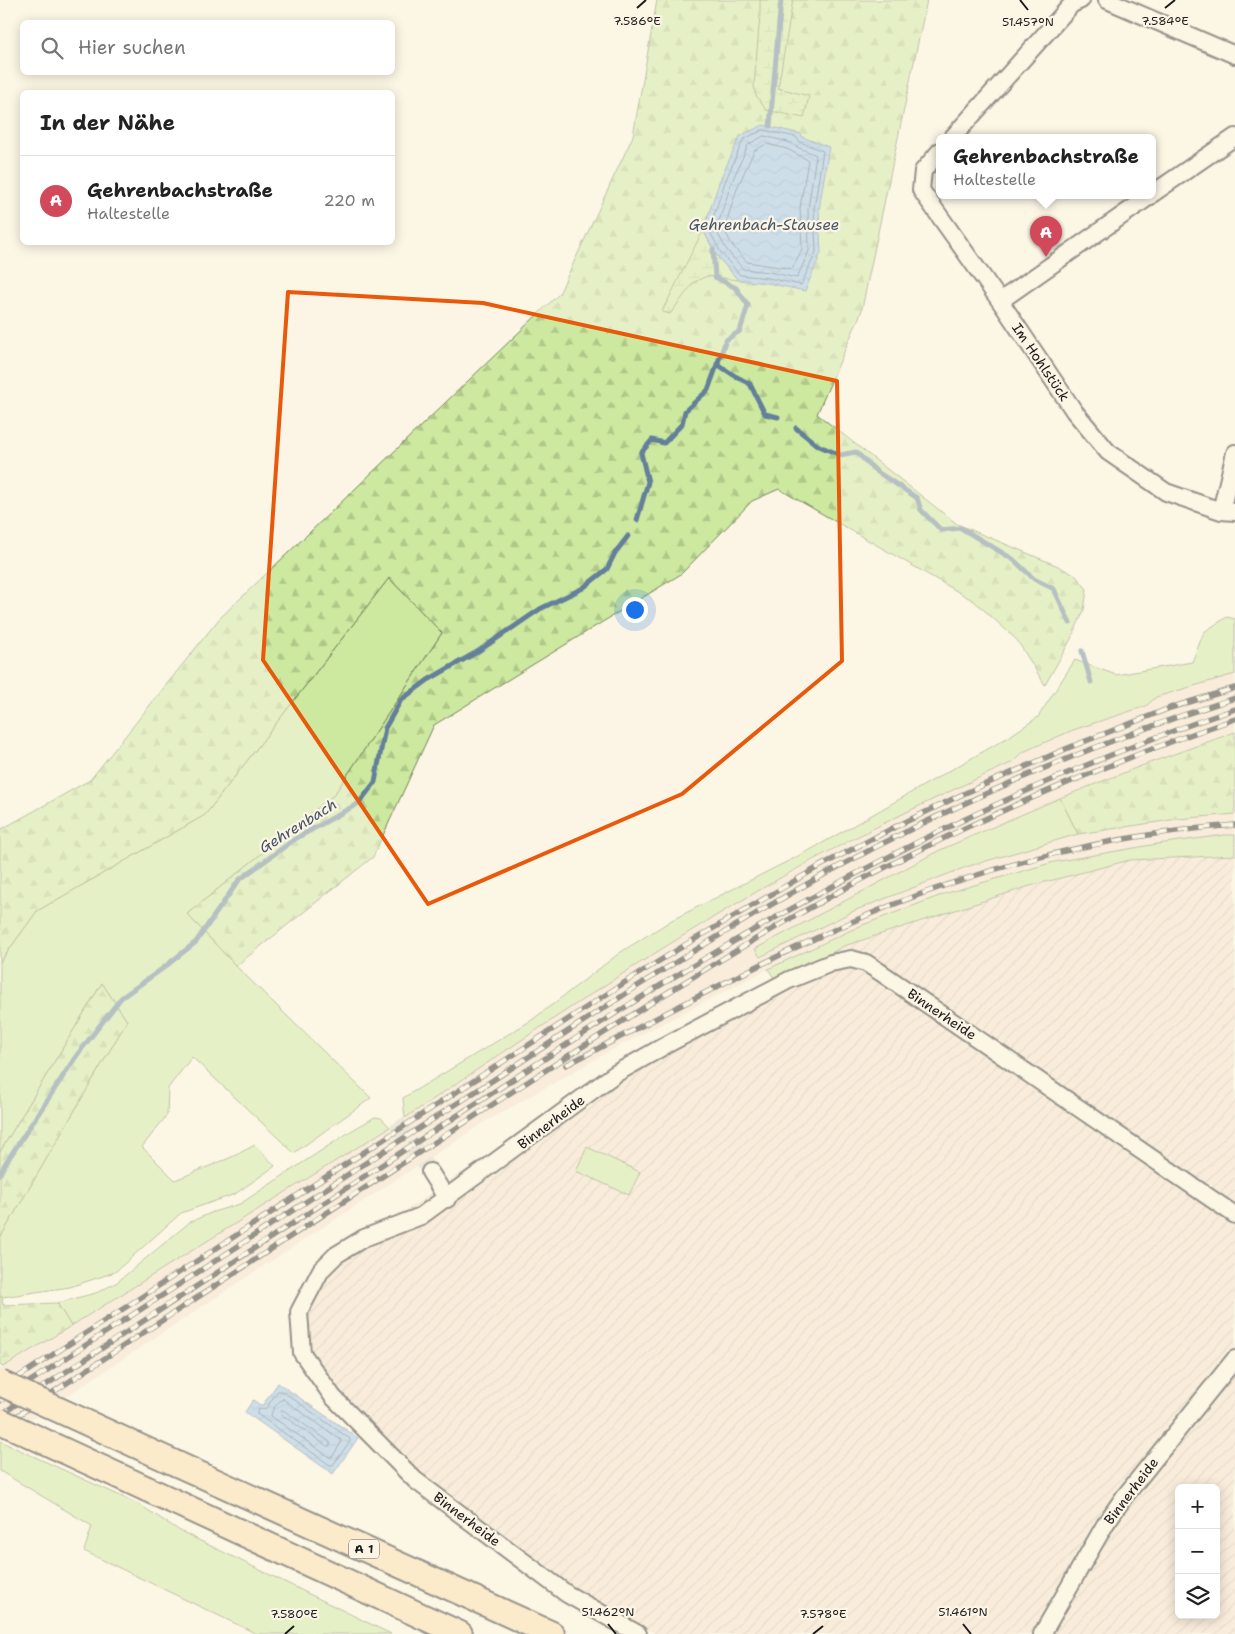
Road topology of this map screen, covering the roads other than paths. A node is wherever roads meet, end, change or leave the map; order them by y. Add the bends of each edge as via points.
1 (1081, 0) edge
2 (1107, 0) edge
3 (1235, 55) edge
4 (956, 134) edge
5 (1235, 137) edge
6 (936, 155) edge
7 (1156, 192) edge
8 (1145, 199) edge
9 (1000, 301) junction
10 (1235, 453) edge
11 (1228, 512) edge
12 (430, 1172) tunnel mouth
13 (447, 1199) junction
14 (1235, 1215) edge
15 (1235, 1360) edge
16 (0, 1383) edge
17 (0, 1421) edge
18 (460, 1634) edge
19 (552, 1634) edge
20 (638, 1634) edge
21 (1042, 1634) edge

1 - 4 street via 1072,4
2 - 3 street
5 - 7 street
6 - 9 street, Im Hohlstück via 923,170 921,190
8 - 9 street
9 - 11 street, Im Hohlstück via 1074,411 1108,452 1166,492
10 - 11 street
12 - 13 street
13 - 14 street, Binnerheide via 615,1074 789,980 831,963 851,960 866,963 880,972
13 - 20 street, Binnerheide via 421,1216 364,1238 336,1255 321,1270 299,1312 302,1353 333,1397 415,1480 567,1594
15 - 21 street, Binnerheide via 1124,1497
16 - 19 highway, A 1, bridge
17 - 18 highway, bridge

